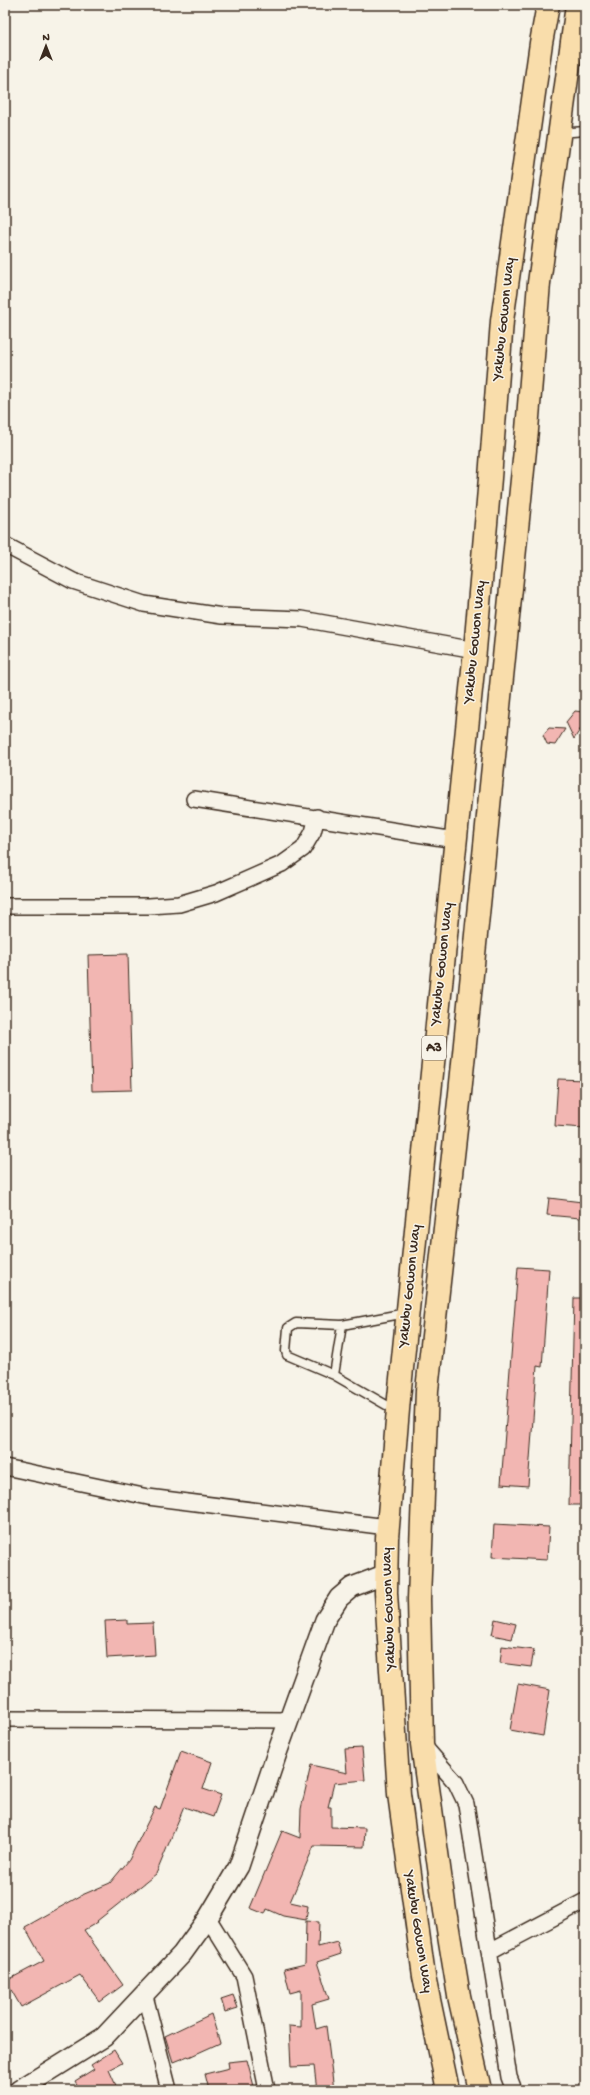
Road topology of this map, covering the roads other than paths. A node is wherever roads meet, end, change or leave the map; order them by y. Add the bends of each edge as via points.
1 (548, 5) edge
2 (577, 5) edge
3 (585, 131) edge
4 (559, 134) junction
5 (5, 545) edge
6 (475, 650) junction
7 (194, 799) dead end
8 (317, 817) junction
9 (454, 840) junction
10 (5, 906) edge
11 (445, 936) junction
12 (476, 938) junction
13 (407, 1312) junction
14 (342, 1325) junction
15 (334, 1375) junction
16 (398, 1411) junction
17 (5, 1466) edge
18 (387, 1527) junction
19 (386, 1574) junction
20 (5, 1719) edge
21 (289, 1720) junction
22 (422, 1744) junction
23 (585, 1901) edge
24 (208, 1918) junction
25 (490, 1951) junction
26 (145, 1996) junction
27 (30, 2087) edge
28 (168, 2090) edge
29 (266, 2090) edge
30 (448, 2090) edge
31 (480, 2090) edge
32 (514, 2090) edge

1 - 6 highway, Yakubu Gowon Way / A3 via 502,320
2 - 4 highway, Yakubu Gowon Way / A3 via 574,47
3 - 4 lane
4 - 12 highway, Yakubu Gowon Way / A3 via 539,283 527,430
5 - 6 street via 73,581 144,604 222,616 302,619
6 - 9 highway, Yakubu Gowon Way / A3
7 - 8 street
8 - 9 street
8 - 10 street via 313,832 303,849 282,864 216,893 179,904
9 - 11 highway, Yakubu Gowon Way / A3
11 - 12 highway
11 - 13 highway, Yakubu Gowon Way / A3
12 - 22 highway, Yakubu Gowon Way / A3 via 426,1390 418,1599
13 - 14 lane
13 - 16 highway, Yakubu Gowon Way / A3
14 - 15 lane
14 - 15 lane via 296,1323 288,1328 287,1355
15 - 16 lane
16 - 18 highway, Yakubu Gowon Way / A3
17 - 18 street via 148,1497
18 - 19 highway, Yakubu Gowon Way / A3
19 - 21 street via 352,1587 339,1598 325,1620
19 - 30 highway, Yakubu Gowon Way / A3 via 399,1794 424,1976
20 - 21 street
21 - 24 street via 239,1866
22 - 25 street via 456,1783 466,1804
22 - 31 highway, Yakubu Gowon Way / A3 via 459,1996
23 - 25 street
24 - 26 street via 182,1954
24 - 29 street via 244,1976
25 - 32 street via 509,2077
26 - 27 street via 104,2037
26 - 28 street

